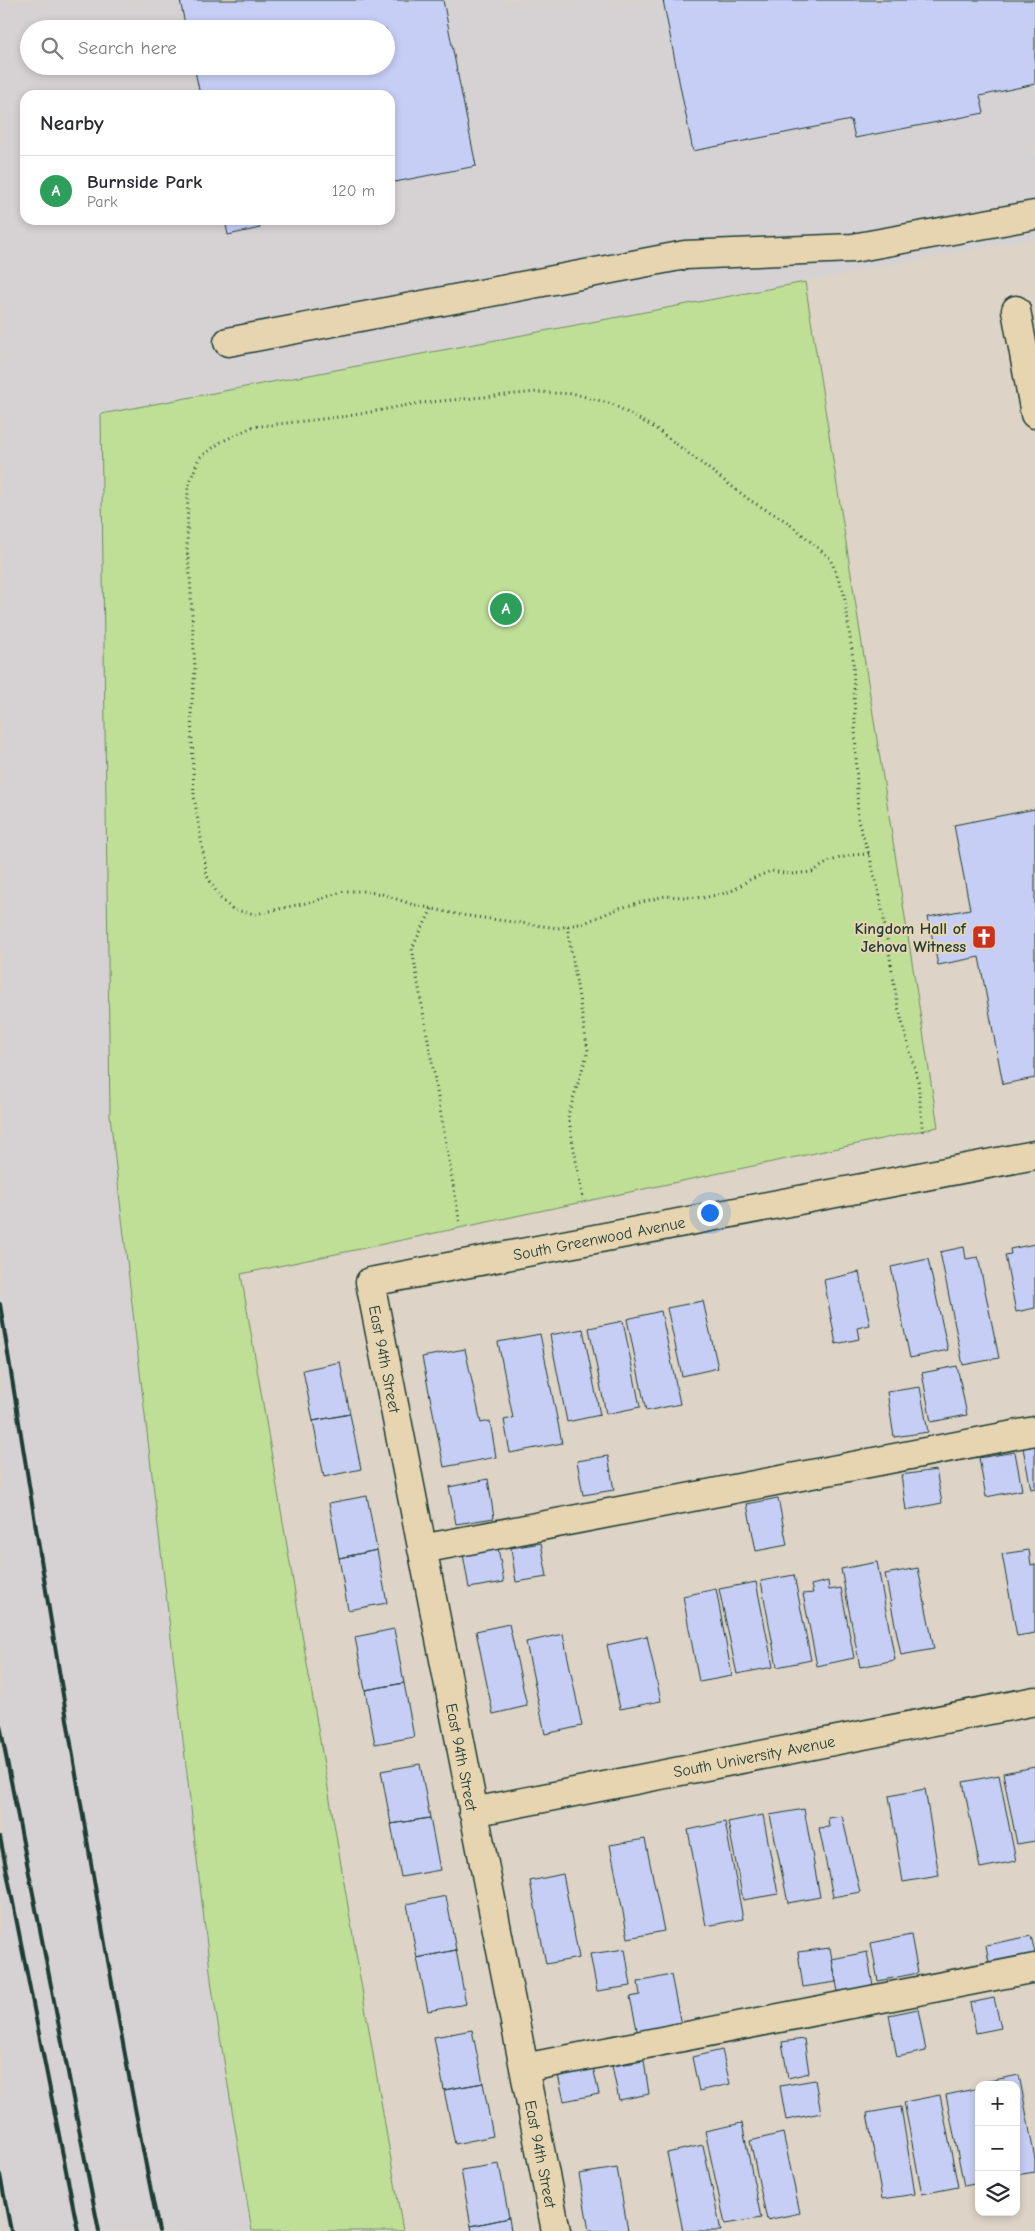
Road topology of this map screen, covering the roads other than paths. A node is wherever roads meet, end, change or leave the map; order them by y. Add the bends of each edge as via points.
1 (1035, 215) edge
2 (1016, 310) dead end
3 (228, 342) dead end
4 (1035, 414) edge
5 (1035, 1155) edge
6 (370, 1282) joint
7 (1035, 1431) edge
8 (422, 1549) junction
9 (1035, 1700) edge
10 (473, 1812) junction
11 (1035, 1968) edge
12 (524, 2068) junction
13 (556, 2231) edge

1 - 3 street via 853,248 685,255
2 - 4 street
5 - 6 street, South Greenwood Avenue
6 - 8 street, East 94th Street
7 - 8 street
8 - 10 street, East 94th Street
9 - 10 street, South University Avenue
10 - 12 street, East 94th Street
11 - 12 street
12 - 13 street, East 94th Street

